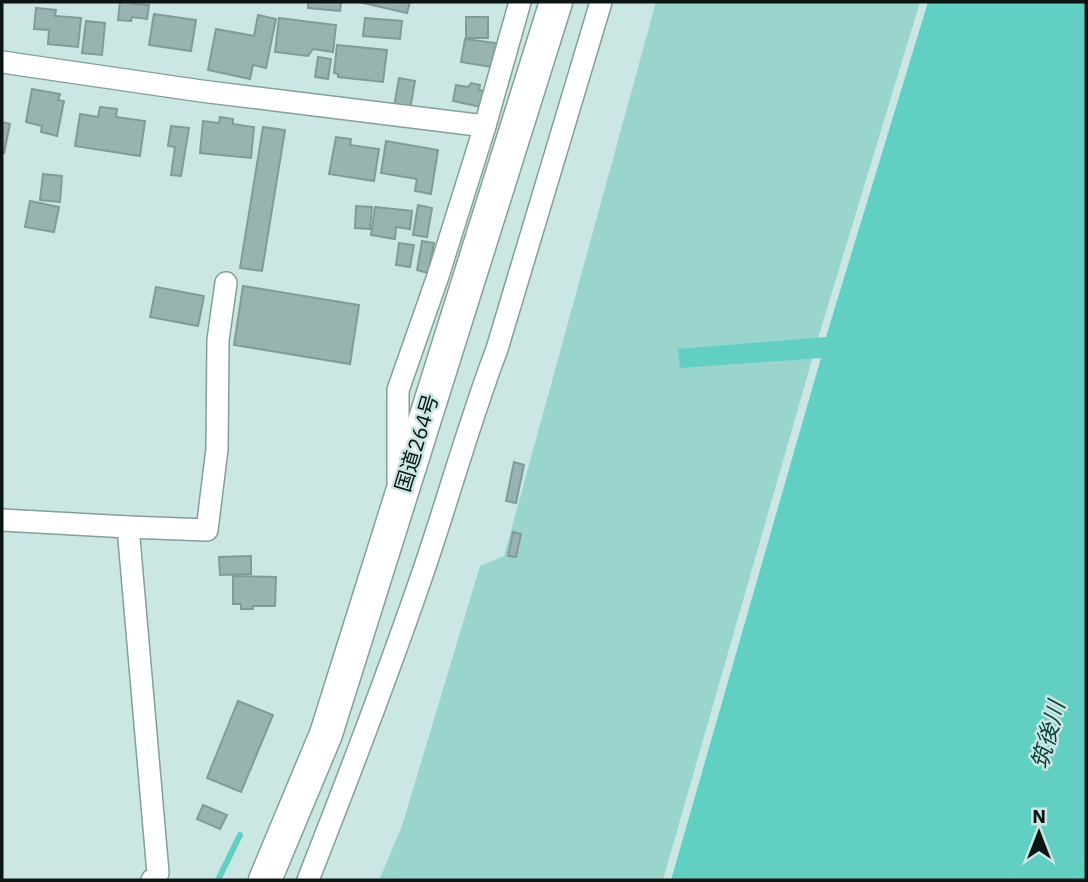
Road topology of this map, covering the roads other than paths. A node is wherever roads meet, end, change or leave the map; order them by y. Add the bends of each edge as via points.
1 (520, 2) edge
2 (556, 2) edge
3 (601, 2) edge
4 (2, 62) edge
5 (485, 126) junction
6 (226, 283) dead end
7 (400, 498) junction
8 (2, 520) edge
9 (128, 527) junction
10 (152, 880) edge
11 (265, 880) edge
12 (307, 880) edge

1 - 5 street
2 - 7 highway, 国道264号
3 - 12 street via 497,349 421,579
4 - 5 street
5 - 7 street via 398,390
6 - 9 street via 218,340 217,449 207,530
7 - 11 highway, 国道264号 via 326,734
8 - 9 street
9 - 10 street via 158,873

